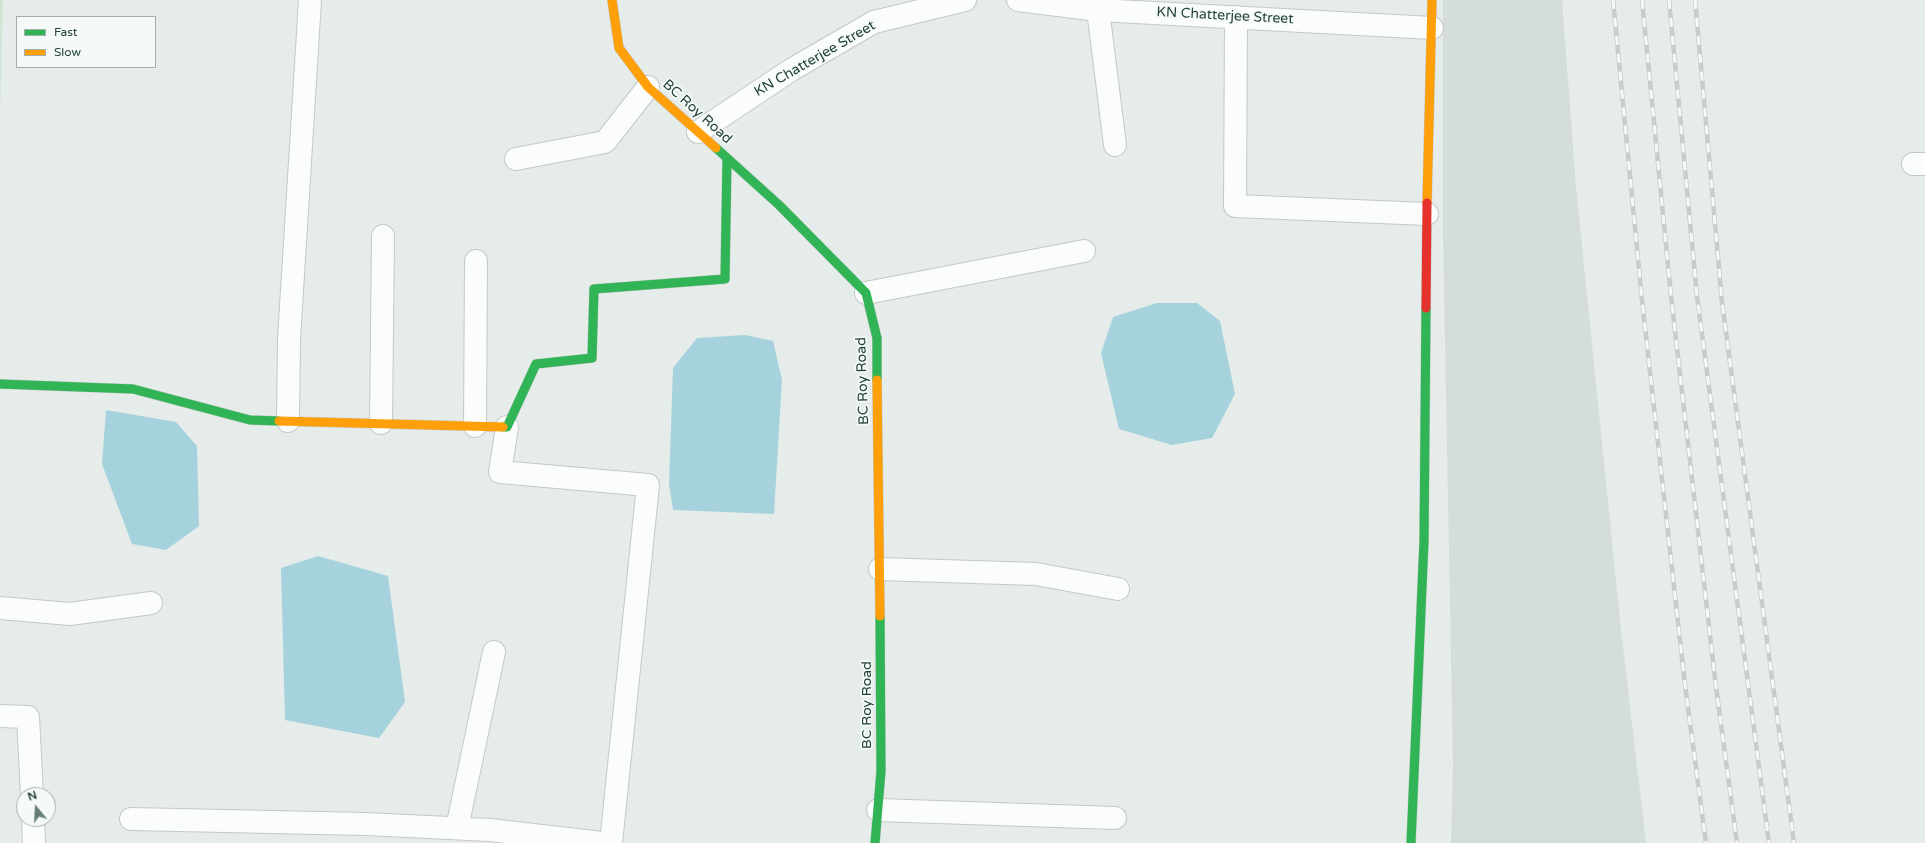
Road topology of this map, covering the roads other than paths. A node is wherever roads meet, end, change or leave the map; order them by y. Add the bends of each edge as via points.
1 (310, 0) edge
2 (612, 0) edge
3 (965, 0) edge
4 (1018, 0) edge
5 (1432, 0) edge
6 (1098, 10) junction
7 (1236, 17) junction
8 (1432, 28) junction
9 (648, 87) junction
10 (698, 132) junction
11 (1115, 145) dead end
12 (727, 158) junction
13 (516, 159) dead end
14 (1427, 214) junction
15 (383, 236) dead end
16 (1084, 251) dead end
17 (476, 261) dead end
18 (866, 293) junction
19 (0, 384) edge
20 (288, 421) junction
21 (381, 423) junction
22 (475, 426) junction
23 (507, 427) junction
24 (880, 569) junction
25 (1118, 589) dead end
26 (151, 603) dead end
27 (0, 608) edge
28 (494, 652) dead end
29 (0, 716) edge
30 (32, 787) edge
31 (878, 810) junction
32 (1115, 818) dead end
33 (131, 819) dead end
34 (33, 827) edge
35 (457, 828) junction
36 (366, 834) edge
37 (34, 843) edge
38 (602, 843) edge
39 (612, 843) edge
40 (875, 843) edge
41 (1411, 843) edge

1 - 20 street via 290,331
2 - 9 street, BC Roy Road via 619,48
3 - 10 street, KN Chatterjee Street via 874,22 791,70
4 - 6 street, KN Chatterjee Street
5 - 8 street
6 - 7 street, KN Chatterjee Street
6 - 11 street
7 - 8 street, KN Chatterjee Street
7 - 14 street via 1235,206
8 - 14 street
9 - 10 street, BC Roy Road
9 - 13 street via 605,142
10 - 12 street, BC Roy Road
12 - 18 street, BC Roy Road via 779,205
12 - 23 street via 725,279 594,289 592,358 536,364
14 - 41 street via 1424,541
15 - 21 street
16 - 18 street
17 - 22 street
18 - 24 street, BC Roy Road via 878,338
19 - 20 street via 133,389 250,420
20 - 21 street
21 - 22 street
22 - 23 street
23 - 39 street via 500,472 648,485
24 - 25 street via 1036,574
24 - 31 street, BC Roy Road via 881,770
26 - 27 street via 70,614
28 - 35 street
29 - 30 street via 28,717
31 - 32 street
31 - 40 street, BC Roy Road
33 - 36 street
34 - 37 street
35 - 36 street
35 - 38 street

